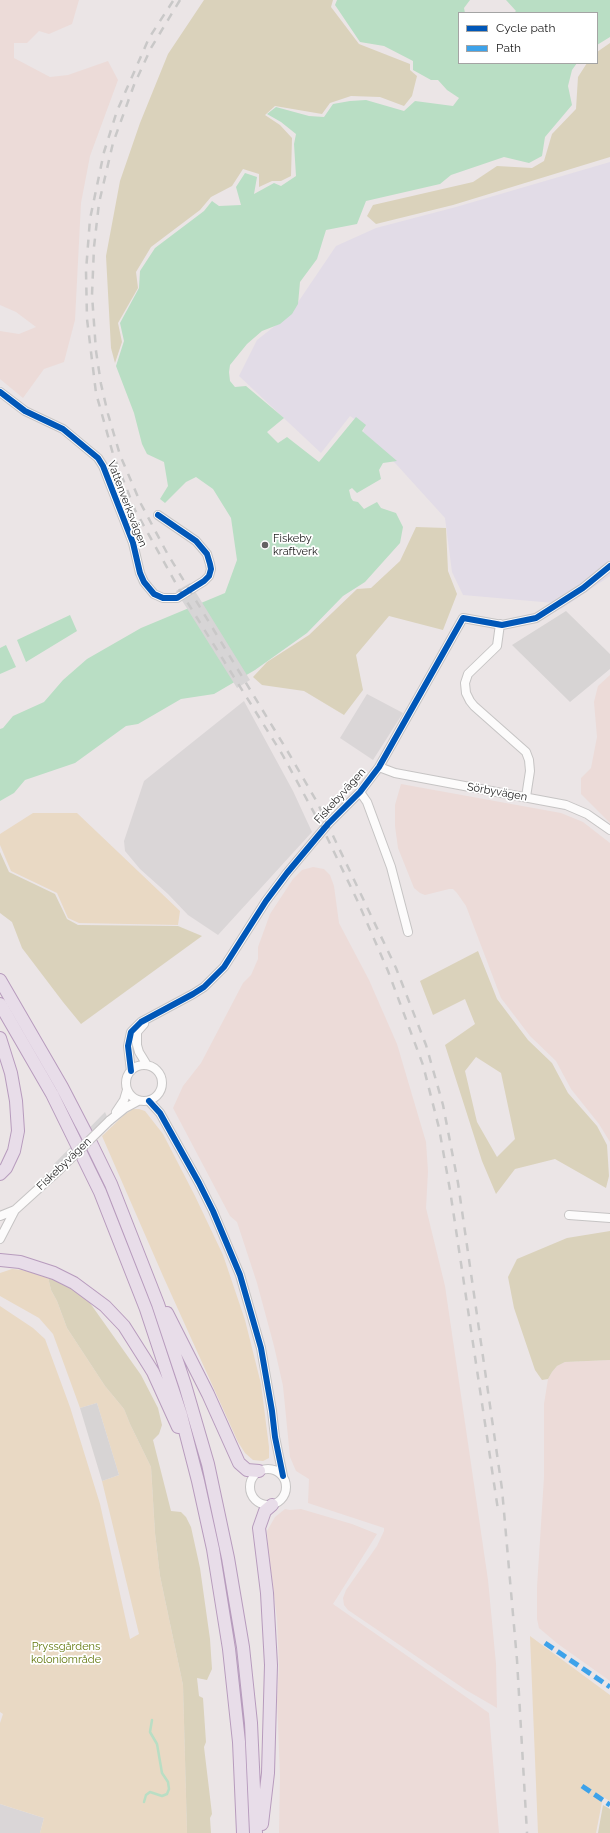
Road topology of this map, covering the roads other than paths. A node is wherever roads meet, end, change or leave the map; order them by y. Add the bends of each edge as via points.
1 (0, 392) edge
2 (158, 515) dead end
3 (610, 566) edge
4 (500, 624) junction
5 (379, 767) junction
6 (360, 792) junction
7 (526, 797) junction
8 (610, 830) edge
9 (408, 932) dead end
10 (0, 980) edge
11 (0, 1004) edge
12 (151, 1016) junction
13 (0, 1038) edge
14 (147, 1065) junction
15 (131, 1071) junction
16 (127, 1090) junction
17 (158, 1095) junction
18 (138, 1101) junction
19 (149, 1101) junction
20 (160, 1113) junction
21 (111, 1119) junction
22 (0, 1174) edge
23 (15, 1210) junction
24 (569, 1215) dead end
25 (0, 1216) edge
26 (610, 1218) edge
27 (0, 1239) edge
28 (0, 1260) edge
29 (148, 1277) junction
30 (275, 1437) junction
31 (194, 1466) junction
32 (264, 1470) junction
33 (283, 1476) junction
34 (272, 1505) junction
35 (243, 1833) edge
36 (256, 1833) edge
37 (260, 1833) edge

1 - 2 street, Vattenverksvägen via 25,411 63,429 98,458 128,530 144,582 154,594 163,598 177,598 209,576 210,564 207,554 196,542
3 - 4 street, Fiskebyvägen via 583,588 536,618
4 - 5 street, Fiskebyvägen via 463,618
4 - 7 street via 497,646 468,674 465,682 466,693 474,706 526,752 530,760
5 - 6 street, Fiskebyvägen
5 - 7 street, Sörbyvägen via 395,773
6 - 9 street via 367,802 390,866
6 - 12 street, Fiskebyvägen via 323,829 287,873 215,977 193,994
7 - 8 street, Sörbyvägen via 566,805 587,814
10 - 29 highway via 90,1141 111,1184
11 - 31 highway via 52,1094 113,1225 156,1335 181,1414
12 - 14 street, Fiskebyvägen via 141,1027 136,1038 139,1052
12 - 15 street, Fiskebyvägen via 131,1032 128,1046
13 - 22 highway via 11,1073 18,1124 14,1151 6,1168
14 - 15 street via 138,1066
14 - 17 street via 156,1069 162,1077
15 - 16 street via 126,1078
16 - 18 street via 131,1097
16 - 21 street, Fiskebyvägen via 124,1100
17 - 19 street
17 - 20 street
18 - 19 street
18 - 21 street, Fiskebyvägen
19 - 20 street
20 - 30 street via 214,1211 240,1274 261,1348
21 - 23 street, Fiskebyvägen, bridge
23 - 25 street, Fiskebyvägen
23 - 27 street, Fiskebyvägen
24 - 26 street
28 - 31 highway via 38,1267 74,1283 115,1316 153,1372
29 - 32 highway via 184,1343 237,1459 247,1470
29 - 36 highway via 208,1464 228,1558 243,1647 252,1723
30 - 32 street via 274,1456
30 - 33 street
31 - 35 highway via 217,1570 232,1672 239,1742
32 - 33 street via 276,1471
32 - 34 street via 252,1478 251,1494 262,1504
33 - 34 street via 287,1486 285,1496
34 - 37 highway via 265,1511 259,1528 267,1593 271,1665 268,1773

